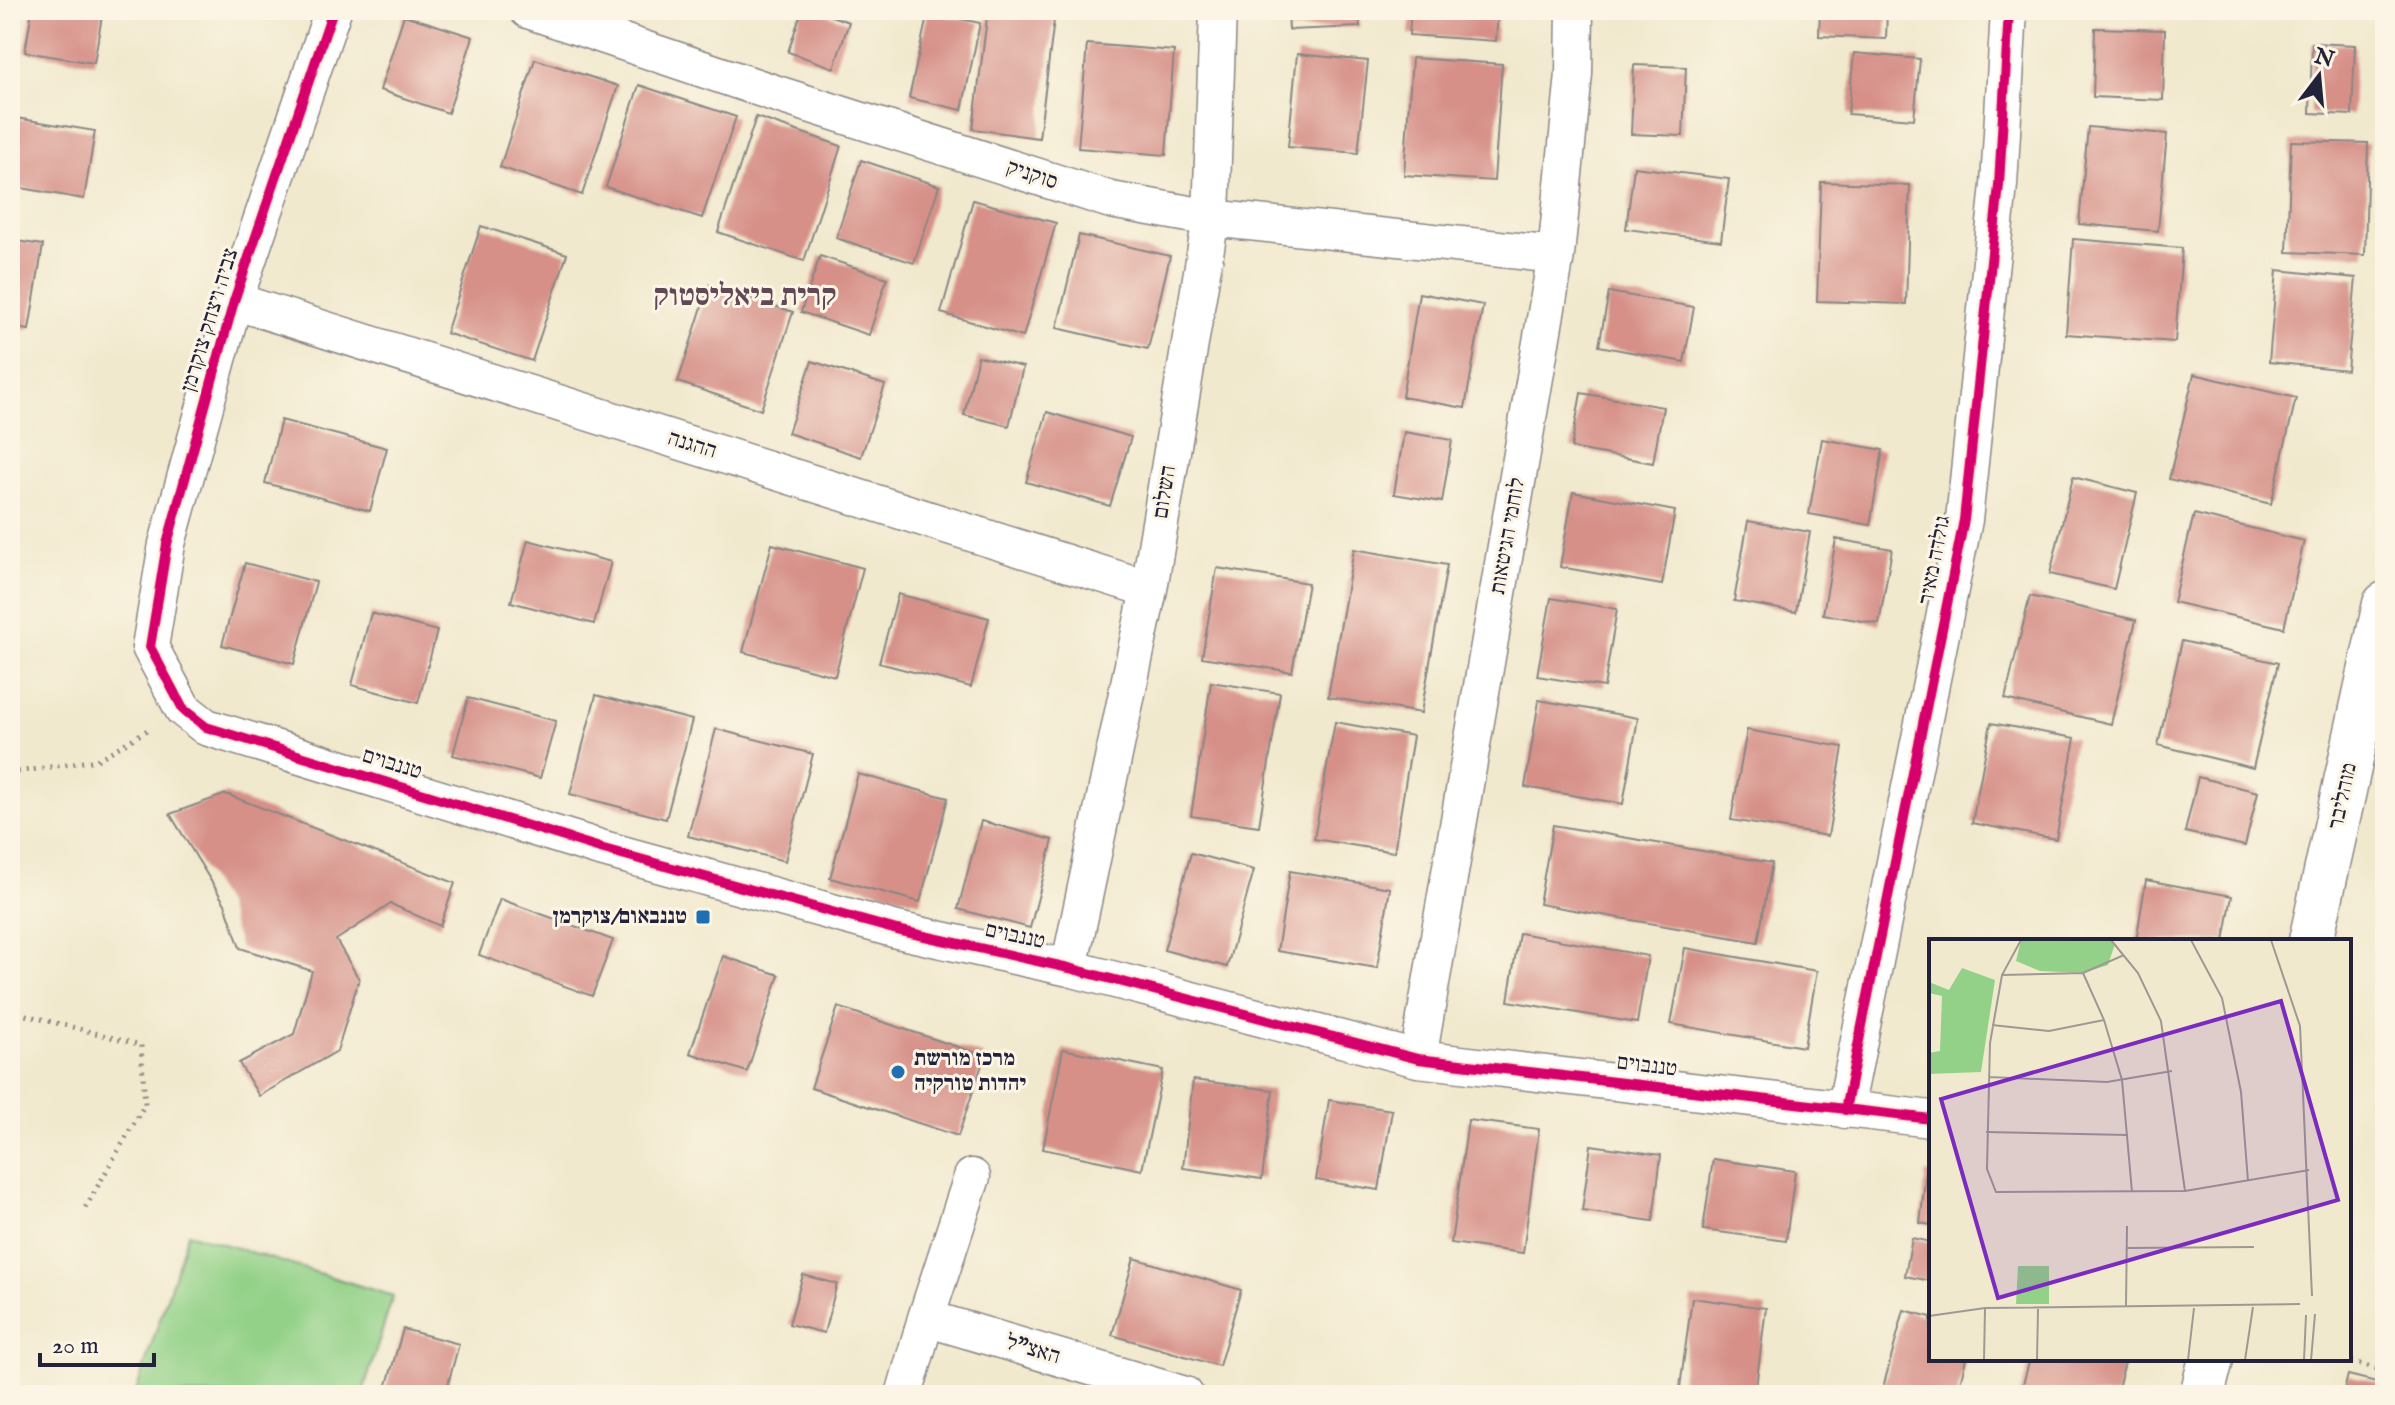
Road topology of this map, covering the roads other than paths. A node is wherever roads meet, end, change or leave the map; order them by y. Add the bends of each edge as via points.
1 (333, 10) edge
2 (528, 10) edge
3 (1218, 10) edge
4 (1575, 10) edge
5 (2009, 10) edge
6 (1211, 218) junction
7 (1556, 255) junction
8 (234, 301) junction
9 (1149, 589) junction
10 (2385, 604) edge
11 (150, 647) joint
12 (2311, 939) edge
13 (1069, 968) junction
14 (1418, 1059) junction
15 (1845, 1110) junction
16 (1929, 1119) edge
17 (972, 1177) dead end
18 (926, 1318) junction
19 (2210, 1361) edge
20 (904, 1395) edge
21 (1185, 1395) edge
22 (2202, 1395) edge

1 - 8 street, צביה ויצחק צוקרמן
2 - 6 street, סוקניק via 1111,200
3 - 6 street, השלום
4 - 7 street, לוחמי הגיטאות
5 - 15 street, גולדה מאיר via 1999,185 1964,520
6 - 7 street, סוקניק
6 - 9 street, השלום
7 - 14 street, לוחמי הגיטאות
8 - 9 street, ההגנה
8 - 11 street, צביה ויצחק צוקרמן via 167,544
9 - 13 street, השלום
10 - 12 street, מוהליבר
11 - 13 street, טננבוים via 183,709 206,727 600,848 897,930
13 - 14 street, טננבוים
14 - 15 street, טננבוים
15 - 16 street, טננבוים
17 - 18 street
18 - 20 street
18 - 21 street, האצ"ל
19 - 22 street

